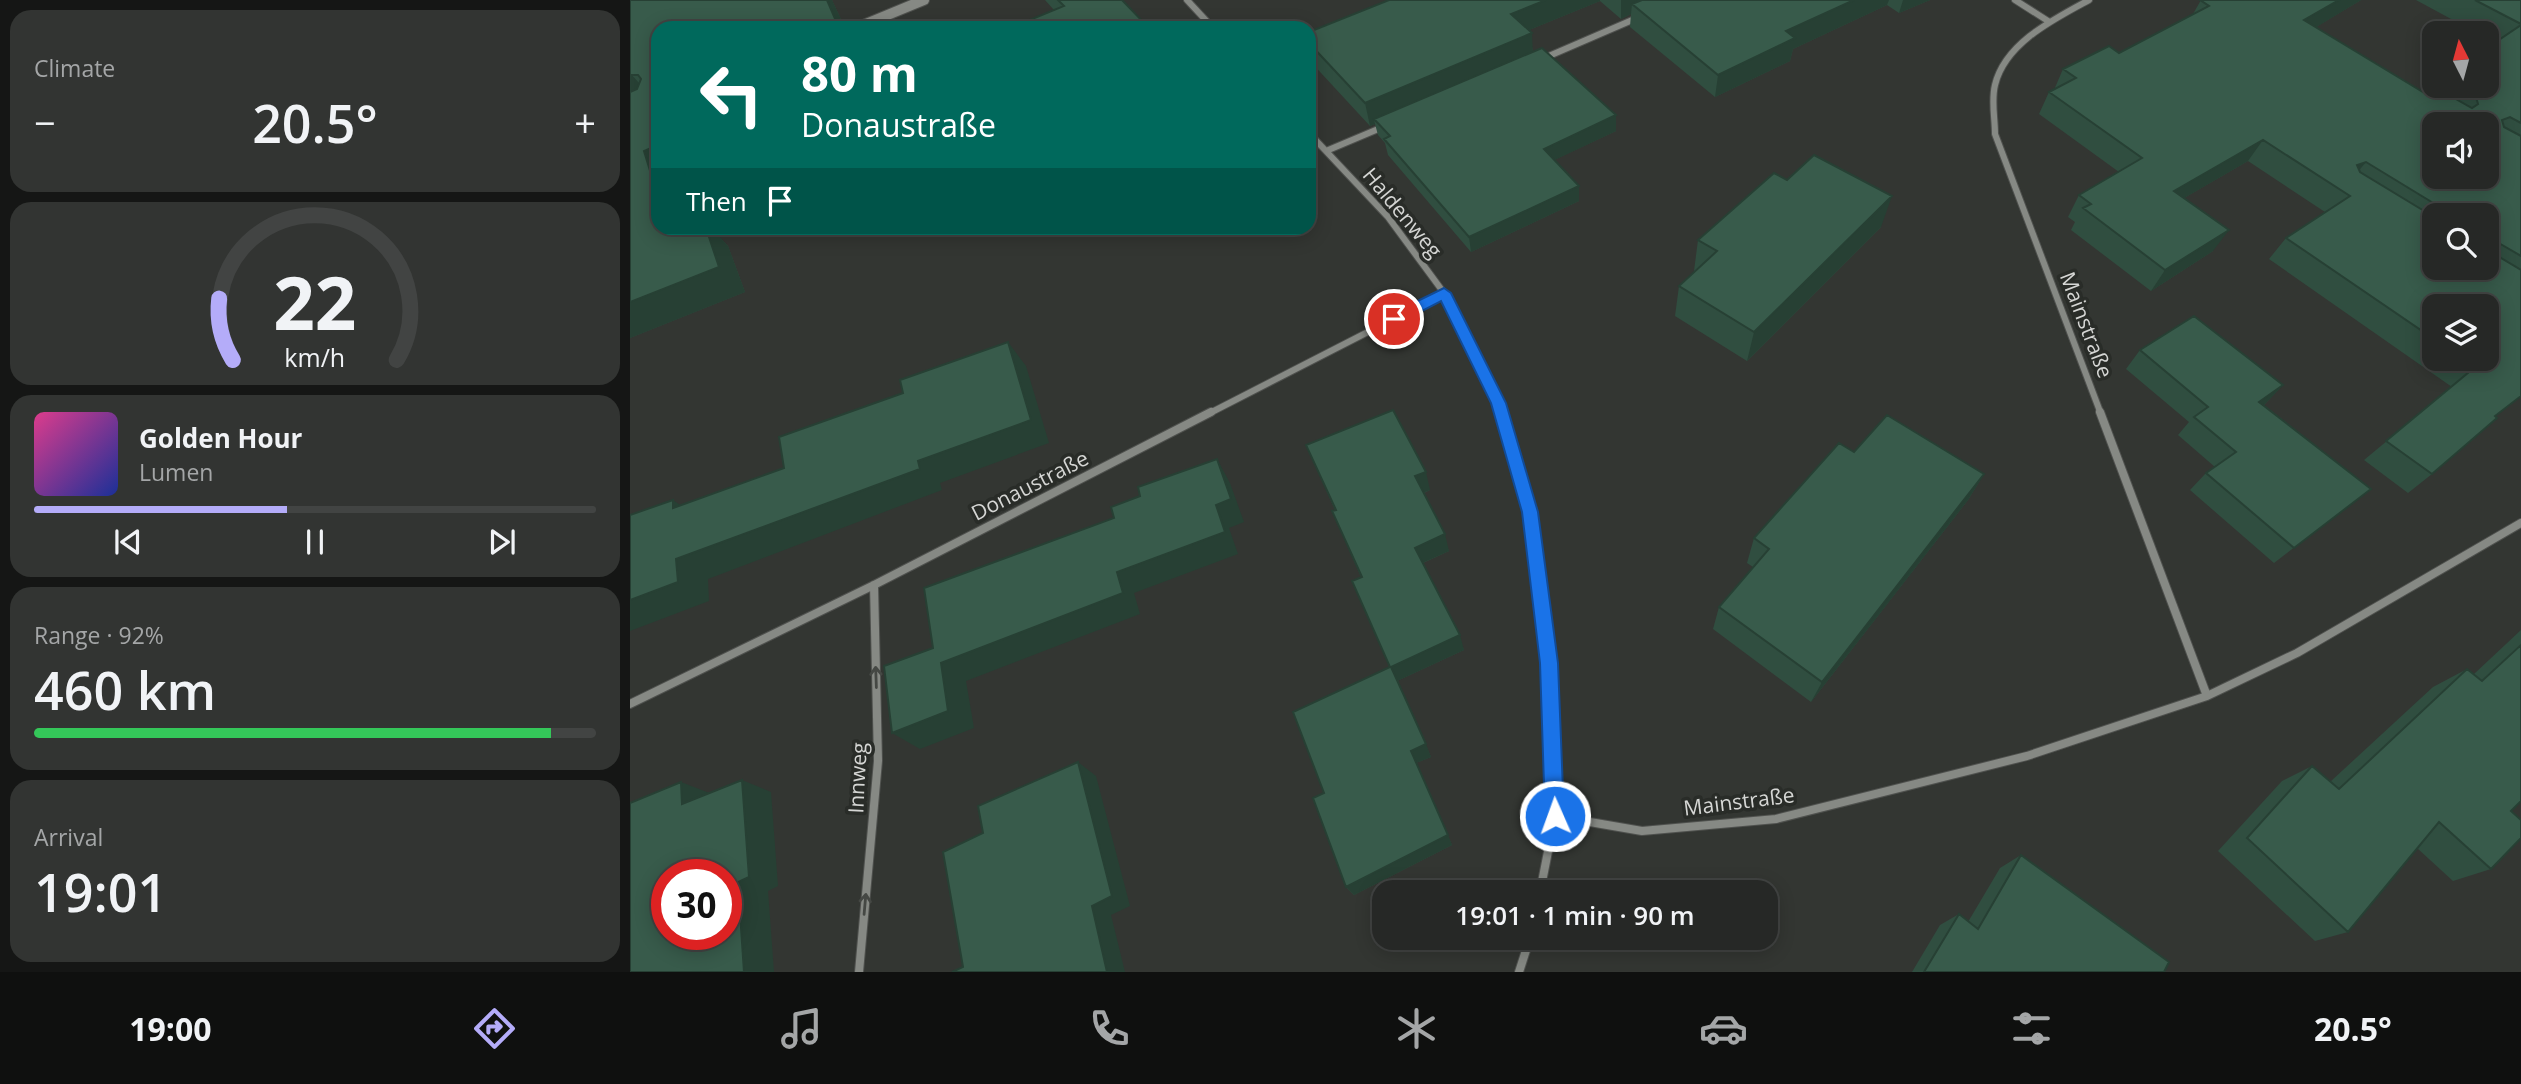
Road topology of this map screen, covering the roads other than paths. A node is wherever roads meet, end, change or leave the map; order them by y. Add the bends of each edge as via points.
1 (923, 0) edge
2 (1187, 0) edge
3 (2015, 0) edge
4 (2089, 0) edge
5 (1642, 15) edge
6 (873, 21) edge
7 (1206, 21) edge
8 (2048, 21) junction
9 (1528, 64) edge
10 (1389, 124) edge
11 (1316, 140) edge
12 (1326, 151) junction
13 (1444, 293) junction
14 (2521, 523) edge
15 (874, 585) junction
16 (2207, 696) junction
17 (630, 704) edge
18 (1555, 816) junction
19 (1542, 880) edge
20 (1526, 950) edge
21 (859, 972) edge
22 (1519, 972) edge

1 - 6 street
2 - 7 street
3 - 8 street
4 - 8 street, Mainstraße
5 - 9 street
8 - 16 street, Mainstraße via 2011,56 1995,84 1995,134
10 - 12 street
11 - 12 street, Haldenweg
12 - 13 street, Haldenweg via 1388,218
13 - 15 street, Donaustraße
13 - 18 street, Haldenweg via 1499,403 1530,512 1549,663
14 - 16 street, Mainstraße via 2297,653
15 - 17 street, Donaustraße
21 -> 15 street, Innweg via 878,761
16 - 18 street, Mainstraße via 2028,756 1776,819 1642,831
18 - 19 street, Haldenweg
20 - 22 street

